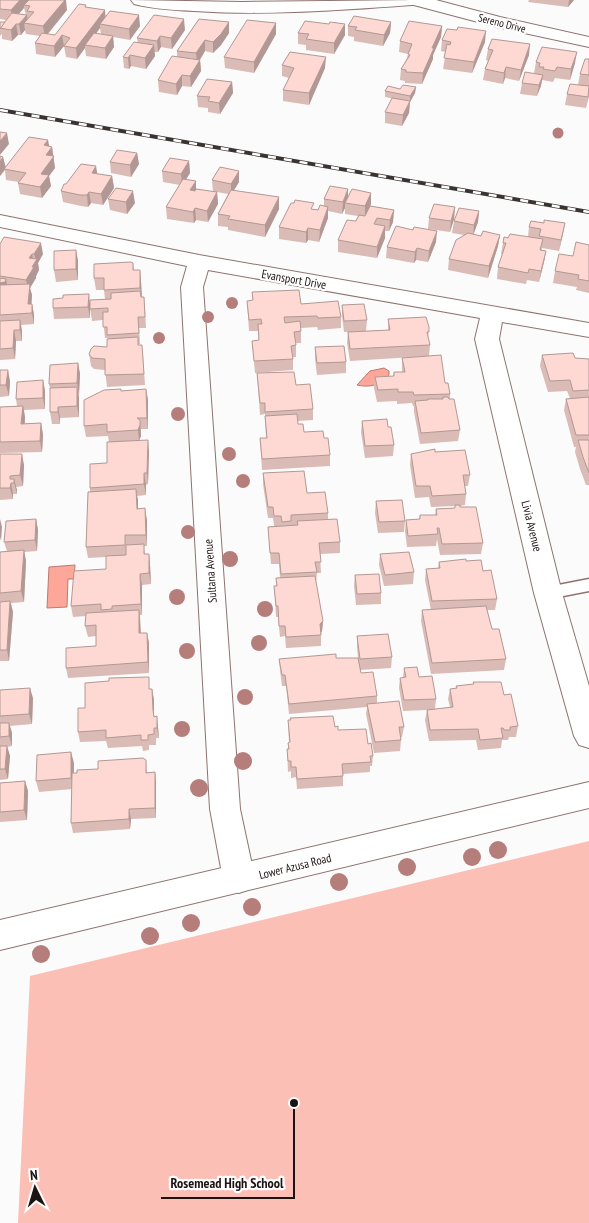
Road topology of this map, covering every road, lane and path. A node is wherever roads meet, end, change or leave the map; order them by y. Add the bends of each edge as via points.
1 (140, 0) edge
2 (414, 0) edge
3 (589, 42) edge
4 (0, 221) edge
5 (199, 262) junction
6 (492, 314) junction
7 (589, 330) edge
8 (589, 586) edge
9 (548, 592) junction
10 (589, 736) edge
11 (589, 795) edge
12 (239, 880) junction
13 (0, 935) edge

1 - 2 street, Sereno Drive via 202,6 269,7
2 - 3 street, Sereno Drive
4 - 5 street, Evansport Drive
5 - 6 street, Evansport Drive
5 - 12 street, Sultana Avenue via 192,287 224,809
6 - 7 street, Evansport Drive
6 - 9 street, Livia Avenue via 487,339
8 - 9 lane
9 - 10 street, Livia Avenue
11 - 12 street, Lower Azusa Road
12 - 13 street, Lower Azusa Road

